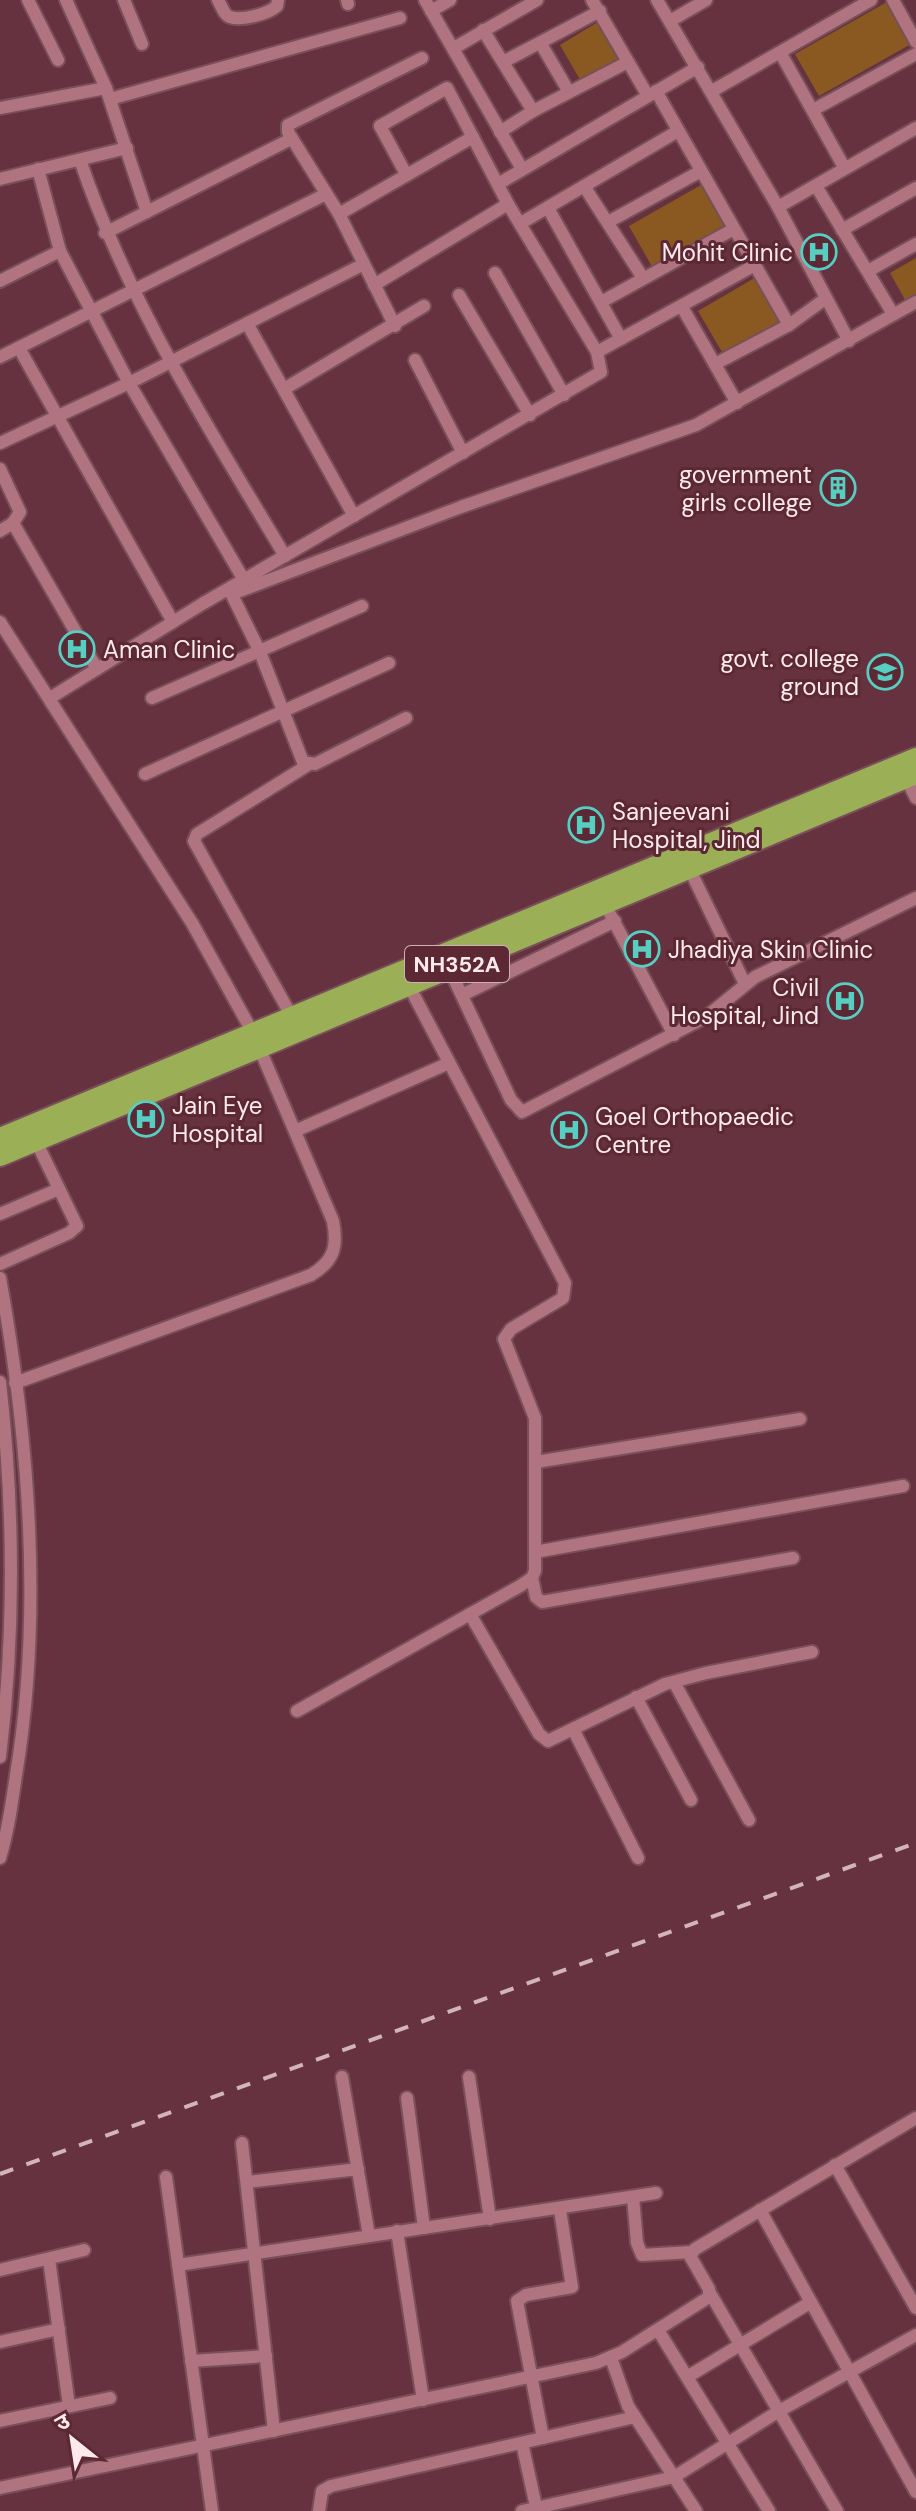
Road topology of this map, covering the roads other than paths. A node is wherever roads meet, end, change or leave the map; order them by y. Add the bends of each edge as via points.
1 (28, 0) edge
2 (66, 0) edge
3 (124, 0) edge
4 (218, 0) edge
5 (278, 0) edge
6 (450, 0) edge
7 (537, 0) edge
8 (592, 0) edge
9 (657, 0) edge
10 (706, 0) edge
11 (871, 0) edge
12 (893, 0) edge
13 (428, 6) edge
14 (600, 11) junction
15 (400, 18) dead end
16 (670, 21) junction
17 (483, 30) junction
18 (916, 42) edge
19 (142, 44) dead end
20 (541, 44) junction
21 (454, 48) junction
22 (781, 54) junction
23 (916, 54) edge
24 (422, 58) dead end
25 (58, 60) dead end
26 (503, 62) junction
27 (628, 62) junction
28 (698, 67) junction
29 (712, 91) junction
30 (569, 92) junction
31 (108, 94) junction
32 (652, 94) junction
33 (0, 108) edge
34 (813, 110) junction
35 (533, 111) junction
36 (916, 128) edge
37 (678, 131) junction
38 (500, 132) junction
39 (473, 137) junction
40 (291, 139) junction
41 (127, 148) junction
42 (80, 160) junction
43 (844, 167) junction
44 (38, 169) junction
45 (522, 169) junction
46 (701, 171) junction
47 (406, 174) junction
48 (0, 179) edge
49 (498, 184) junction
50 (584, 186) junction
51 (816, 186) junction
52 (916, 188) edge
53 (326, 194) junction
54 (508, 204) junction
55 (778, 207) junction
56 (548, 208) junction
57 (147, 212) junction
58 (339, 214) junction
59 (608, 222) junction
60 (521, 223) junction
61 (732, 230) junction
62 (842, 230) junction
63 (105, 233) junction
64 (916, 244) edge
65 (60, 251) junction
66 (362, 265) junction
67 (755, 265) junction
68 (868, 271) junction
69 (495, 273) dead end
70 (643, 278) junction
71 (0, 281) edge
72 (374, 285) junction
73 (134, 293) junction
74 (459, 295) dead end
75 (825, 299) junction
76 (603, 301) junction
77 (916, 302) edge
78 (424, 306) dead end
79 (682, 307) junction
80 (92, 312) junction
81 (893, 314) junction
82 (248, 325) junction
83 (789, 325) junction
84 (395, 326) junction
85 (621, 339) junction
86 (849, 341) junction
87 (19, 348) junction
88 (597, 352) junction
89 (0, 357) edge
90 (415, 360) dead end
91 (170, 362) junction
92 (715, 364) junction
93 (129, 383) junction
94 (284, 389) junction
95 (564, 395) junction
96 (737, 403) junction
97 (530, 415) junction
98 (56, 417) junction
99 (0, 443) edge
100 (463, 453) junction
101 (0, 469) edge
102 (354, 516) junction
103 (13, 523) junction
104 (0, 531) edge
105 (285, 556) junction
106 (244, 580) junction
107 (232, 595) junction
108 (202, 604) junction
109 (362, 606) dead end
110 (0, 622) edge
111 (173, 622) junction
112 (260, 652) junction
113 (389, 663) dead end
114 (97, 669) junction
115 (50, 698) junction
116 (152, 698) dead end
117 (283, 710) junction
118 (406, 718) dead end
119 (916, 758) edge
120 (308, 765) junction
121 (145, 774) dead end
122 (911, 776) edge
123 (916, 798) edge
124 (689, 868) junction
125 (916, 898) edge
126 (603, 903) junction
127 (615, 921) junction
128 (446, 960) junction
129 (408, 984) junction
130 (745, 984) junction
131 (462, 995) junction
132 (292, 1017) junction
133 (674, 1035) junction
134 (256, 1040) junction
135 (449, 1063) junction
136 (295, 1131) junction
137 (0, 1138) edge
138 (36, 1141) junction
139 (0, 1156) edge
140 (59, 1189) junction
141 (0, 1214) edge
142 (0, 1264) edge
143 (0, 1278) edge
144 (3, 1316) edge
145 (0, 1382) edge
146 (15, 1383) junction
147 (1, 1406) edge
148 (800, 1419) dead end
149 (536, 1462) junction
150 (903, 1486) dead end
151 (5, 1491) edge
152 (535, 1552) junction
153 (793, 1558) dead end
154 (532, 1578) junction
155 (6, 1580) edge
156 (470, 1614) junction
157 (28, 1643) junction
158 (8, 1644) junction
159 (812, 1652) dead end
160 (674, 1682) junction
161 (636, 1697) junction
162 (297, 1711) dead end
163 (573, 1729) junction
164 (0, 1756) edge
165 (691, 1800) dead end
166 (749, 1820) dead end
167 (0, 1858) edge
168 (638, 1858) dead end
169 (342, 2077) dead end
170 (469, 2077) dead end
171 (407, 2098) dead end
172 (916, 2118) edge
173 (242, 2143) dead end
174 (835, 2165) junction
175 (358, 2169) junction
176 (166, 2177) dead end
177 (247, 2182) junction
178 (656, 2193) dead end
179 (633, 2197) junction
180 (560, 2210) junction
181 (760, 2210) junction
182 (490, 2219) junction
183 (424, 2228) junction
184 (397, 2231) junction
185 (369, 2236) junction
186 (84, 2250) dead end
187 (691, 2252) junction
188 (255, 2253) junction
189 (49, 2259) junction
190 (178, 2265) junction
191 (0, 2270) edge
192 (710, 2293) junction
193 (811, 2302) junction
194 (916, 2308) edge
195 (59, 2329) junction
196 (658, 2330) junction
197 (916, 2335) edge
198 (0, 2342) edge
199 (741, 2346) junction
200 (266, 2356) junction
201 (611, 2358) junction
202 (191, 2361) junction
203 (850, 2372) junction
204 (530, 2377) junction
205 (687, 2377) junction
206 (110, 2398) dead end
207 (423, 2400) junction
208 (69, 2406) junction
209 (779, 2411) junction
210 (635, 2417) junction
211 (0, 2421) edge
212 (274, 2431) junction
213 (543, 2438) junction
214 (522, 2443) junction
215 (727, 2445) junction
216 (202, 2447) junction
217 (674, 2477) junction
218 (0, 2488) edge
219 (916, 2492) edge
220 (207, 2510) edge
221 (536, 2510) edge
222 (319, 2511) edge
223 (522, 2511) edge
224 (696, 2511) edge
225 (769, 2511) edge
226 (837, 2511) edge

1 - 25 street
2 - 31 street
3 - 19 street
4 - 5 street via 225,13 235,17 265,13
6 - 13 street
7 - 17 street
8 - 14 street
9 - 16 street
10 - 16 street
11 - 22 street
12 - 18 street
13 - 21 street
14 - 20 street
14 - 27 street
15 - 31 street
16 - 28 street
17 - 21 street
17 - 26 street
20 - 26 street
20 - 30 street
21 - 38 street
22 - 29 street
22 - 34 street
23 - 34 street
24 - 40 street via 294,119 288,125
26 - 35 street
27 - 30 street
27 - 32 street
28 - 29 street
28 - 32 street
29 - 55 street
30 - 35 street
31 - 33 street
31 - 41 street
32 - 37 street
32 - 45 street
34 - 43 street
35 - 38 street
36 - 43 street
37 - 46 street
37 - 50 street
38 - 45 street
39 - 47 street
39 - 47 street via 447,88 380,126
39 - 49 street
40 - 53 street
40 - 57 street
41 - 42 street
41 - 57 street
42 - 44 street
42 - 63 street
43 - 51 street
44 - 48 street
44 - 65 street
45 - 49 street
46 - 59 street
46 - 61 street
47 - 58 street
49 - 54 street
50 - 56 street
50 - 59 street
51 - 55 street
51 - 62 street
52 - 62 street
53 - 58 street
53 - 73 street
54 - 60 street
54 - 72 street
55 - 75 street
56 - 60 street
56 - 76 street
57 - 63 street
58 - 66 street
59 - 70 street
60 - 88 street
61 - 67 street
61 - 70 street
62 - 68 street
63 - 73 street
64 - 68 street
65 - 71 street
65 - 80 street
66 - 72 street
66 - 82 street
67 - 79 street
67 - 83 street
68 - 81 street
69 - 95 street
70 - 76 street
72 - 84 street
73 - 80 street
73 - 91 street
74 - 97 street
75 - 83 street
75 - 86 street
76 - 85 street
77 - 81 street
78 - 84 street
79 - 85 street
79 - 92 street
80 - 87 street
80 - 93 street
81 - 86 street
82 - 91 street
82 - 94 street
83 - 92 street
84 - 94 street
85 - 88 street
86 - 96 street
87 - 89 street
87 - 98 street
88 - 95 street via 601,372
90 - 100 street
91 - 93 street
91 - 105 street
92 - 96 street
93 - 98 street
93 - 106 street
94 - 102 street
95 - 97 street
96 - 107 street via 666,436
97 - 100 street
98 - 99 street
98 - 111 street
100 - 102 street
101 - 103 street via 19,506
102 - 105 street
103 - 104 street
103 - 114 street
105 - 106 street
106 - 108 street
107 - 108 street
107 - 112 street
108 - 111 street
109 - 112 street
110 - 115 street
111 - 114 street
112 - 116 street
112 - 117 street
113 - 117 street
114 - 115 street
115 - 134 street via 192,923
117 - 120 street
117 - 121 street
118 - 120 street
119 - 128 highway, NH352A
120 - 132 street via 197,834 194,841
122 - 123 street
122 - 124 highway, NH352A
124 - 126 highway, NH352A
124 - 130 street
125 - 130 street
126 - 127 street
126 - 128 highway, NH352A
127 - 131 street
127 - 133 street
128 - 129 highway, NH352A
128 - 131 street
128 - 132 highway, NH352A
129 - 134 highway, NH352A
129 - 135 street
130 - 133 street via 715,1011
131 - 133 street via 511,1100 522,1112
132 - 134 highway, NH352A
134 - 136 street
134 - 137 highway, NH352A
134 - 138 highway, NH352A
135 - 136 street
135 - 149 street via 565,1283 558,1302 511,1329 504,1339 533,1409
136 - 146 street via 333,1221 335,1253 325,1267
138 - 139 highway, NH352A
138 - 140 street
140 - 141 street
140 - 142 street via 75,1230
143 - 144 street
144 - 146 street
145 - 147 street
146 - 157 street via 26,1497
147 - 151 street
148 - 149 street
149 - 152 street
150 - 152 street
151 - 155 street
152 - 154 street
153 - 154 street via 542,1602
154 - 156 street
155 - 158 street
156 - 162 street
156 - 163 street via 543,1739
157 - 158 street
157 - 167 street via 24,1728
158 - 164 street
159 - 160 street
160 - 161 street
160 - 166 street
161 - 163 street
161 - 165 street
163 - 168 street
169 - 175 street
170 - 182 street
171 - 183 street
172 - 174 street
173 - 177 street
174 - 181 street
174 - 194 street
175 - 177 street
175 - 185 street
176 - 190 street
177 - 188 street
178 - 179 street
179 - 180 street
179 - 187 street via 642,2255
180 - 182 street
180 - 204 street via 573,2283 566,2290 517,2301
181 - 187 street
181 - 193 street
182 - 183 street
183 - 184 street
184 - 185 street
184 - 207 street
185 - 188 street
186 - 189 street
187 - 192 street
188 - 190 street
188 - 200 street
189 - 191 street
189 - 195 street
190 - 202 street
192 - 196 street
192 - 199 street
193 - 199 street
193 - 203 street
195 - 198 street
195 - 208 street
196 - 201 street
196 - 205 street
197 - 203 street
199 - 205 street
199 - 209 street
200 - 202 street
200 - 212 street
201 - 204 street
201 - 210 street
202 - 216 street
203 - 209 street
203 - 219 street
204 - 207 street
204 - 213 street
205 - 215 street
206 - 208 street
207 - 212 street
208 - 211 street
209 - 215 street
209 - 226 street
210 - 213 street
210 - 217 street
212 - 216 street
213 - 214 street
214 - 221 street
214 - 222 street via 331,2486 322,2491
215 - 217 street
215 - 225 street
216 - 218 street
216 - 220 street
217 - 221 street
217 - 224 street
221 - 223 street

